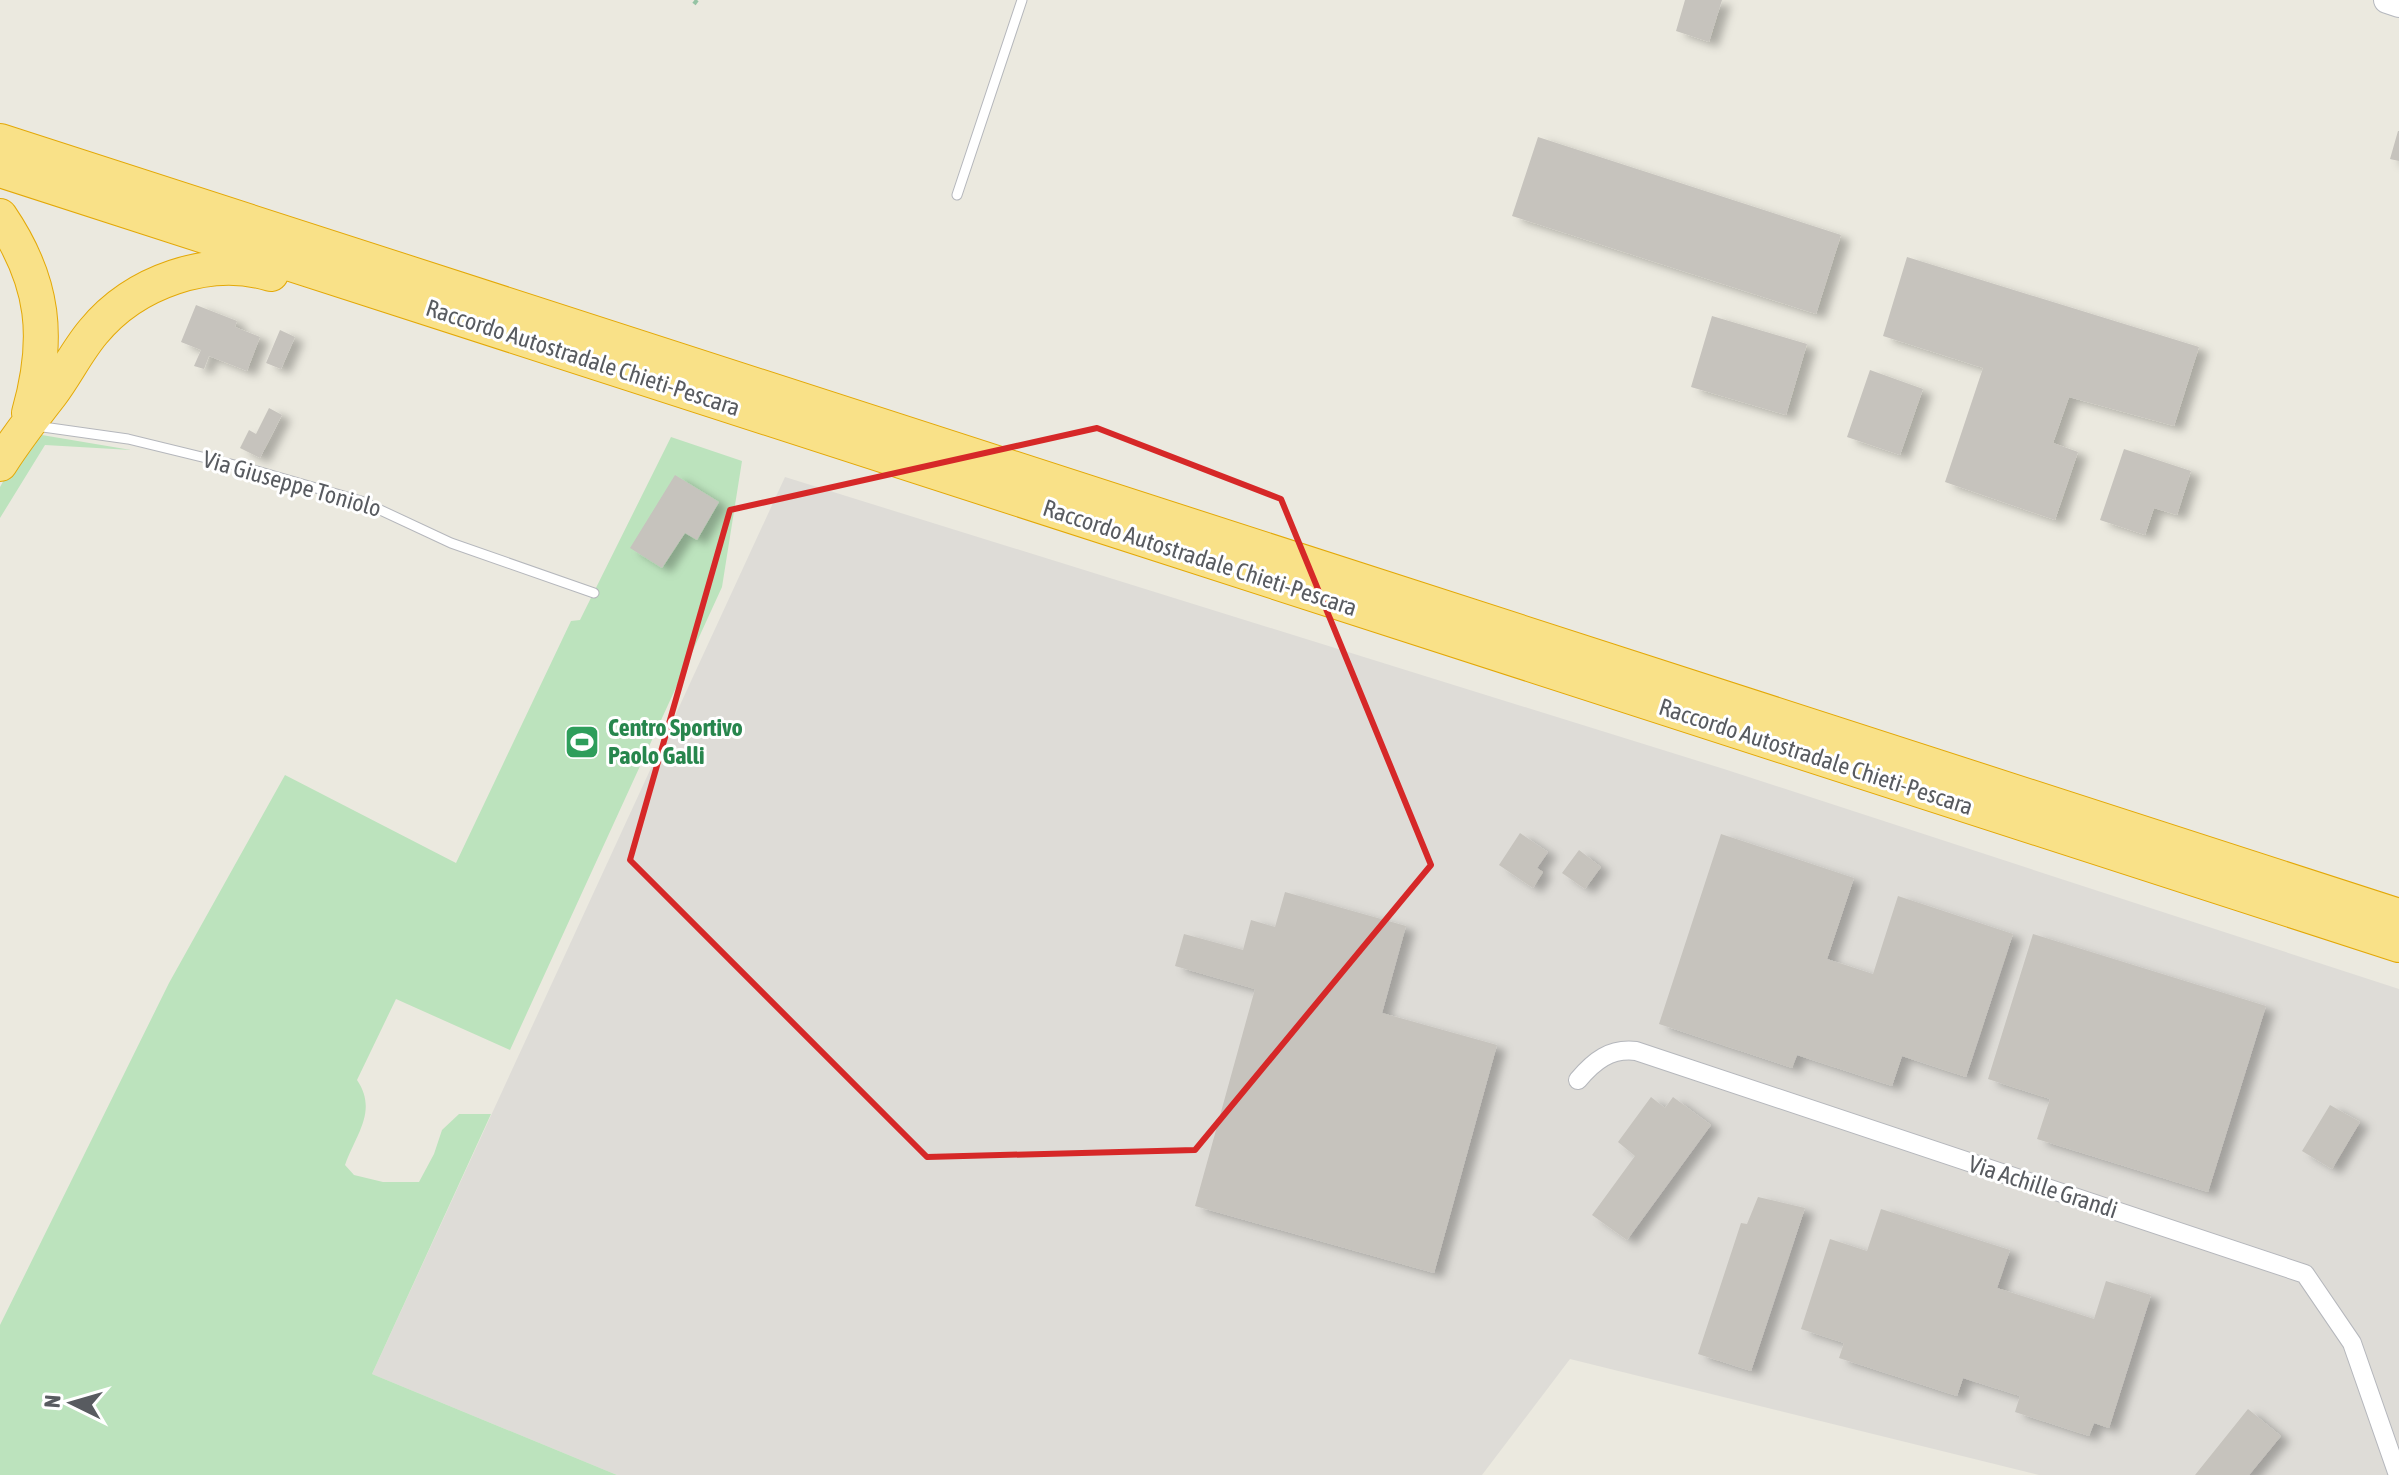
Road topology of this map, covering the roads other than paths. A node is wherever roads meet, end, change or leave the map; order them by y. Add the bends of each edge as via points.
1 (1022, 0) edge
2 (2387, 0) edge
3 (2399, 4) edge
4 (0, 141) edge
5 (0, 170) edge
6 (957, 195) dead end
7 (0, 216) edge
8 (0, 236) edge
9 (30, 275) junction
10 (413, 303) junction
11 (26, 424) junction
12 (0, 464) edge
13 (594, 593) dead end
14 (2399, 916) edge
15 (2399, 945) edge
16 (1578, 1080) dead end
17 (2398, 1475) edge

1 - 6 lane
2 - 3 street
4 - 14 highway, Raccordo Autostradale Chieti-Pescara
5 - 10 highway, Raccordo Autostradale Chieti-Pescara
7 - 9 highway
8 - 9 lane
9 - 11 highway via 41,316 42,352
10 - 11 highway via 381,308 258,270 187,273 142,292 94,330
10 - 15 highway, Raccordo Autostradale Chieti-Pescara
11 - 12 highway
11 - 13 lane, Via Giuseppe Toniolo via 128,439 361,501 451,543
16 - 17 street, Via Achille Grandi via 1608,1054 1636,1051 2305,1274 2352,1343

